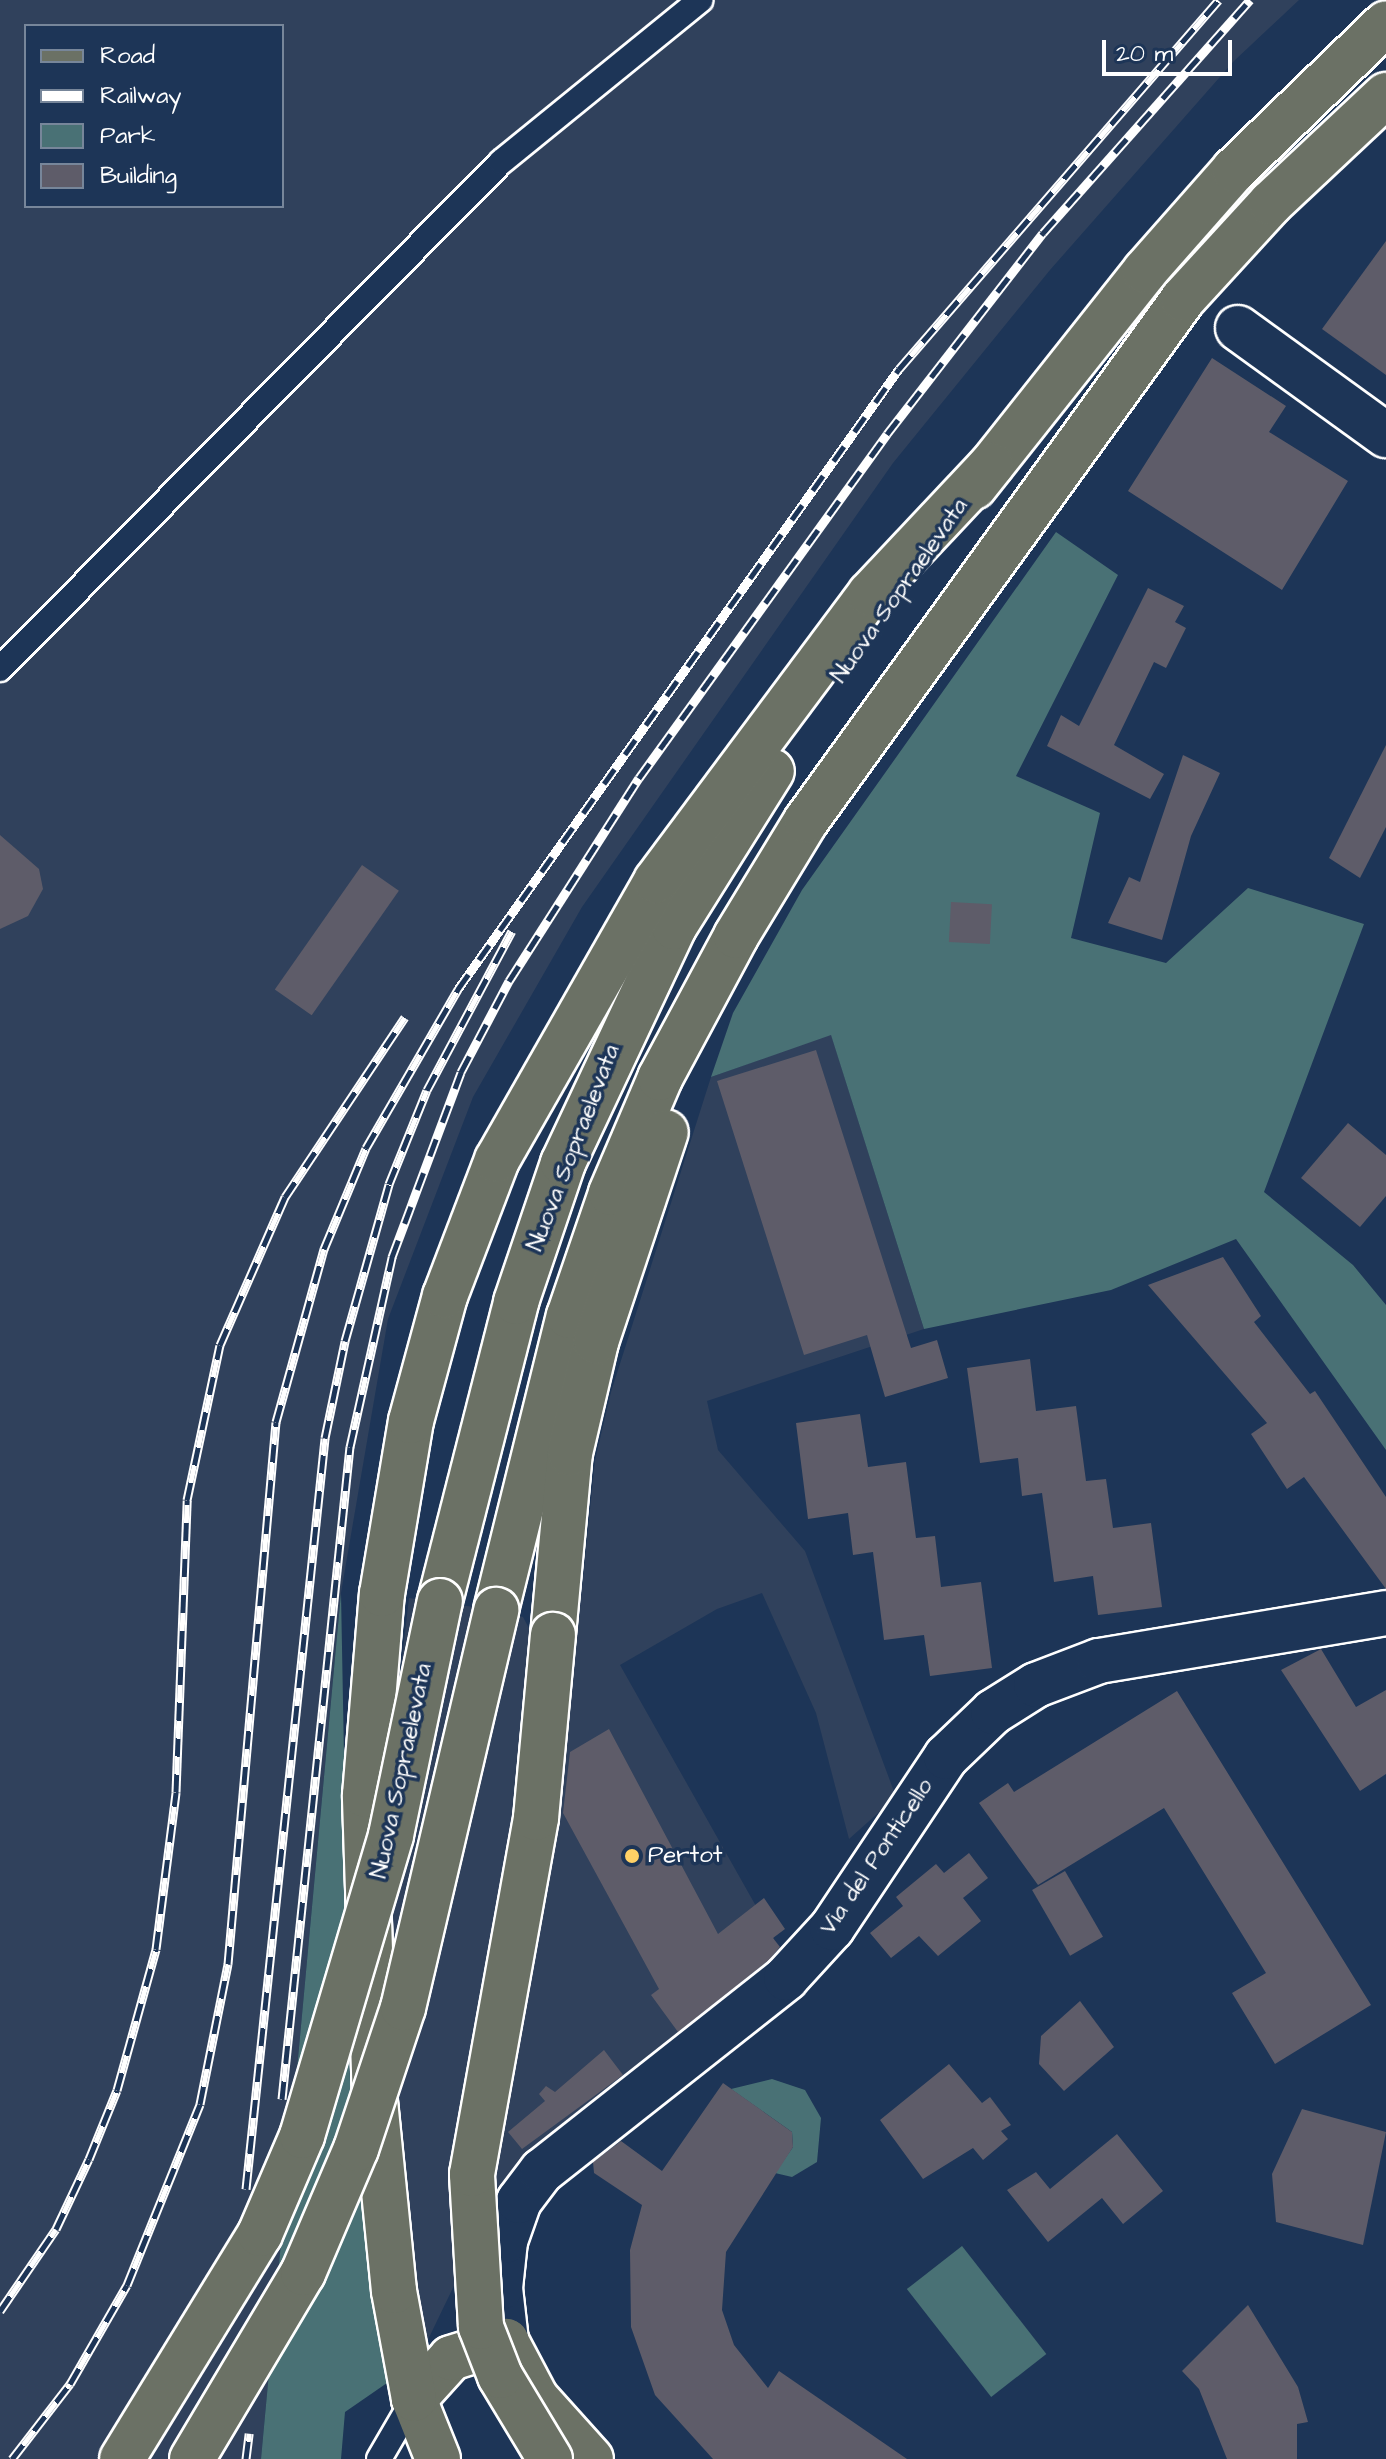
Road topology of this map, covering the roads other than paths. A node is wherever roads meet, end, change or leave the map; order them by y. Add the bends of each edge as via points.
1 (700, 0) edge
2 (1386, 23) edge
3 (1386, 95) edge
4 (1238, 328) dead end
5 (1386, 435) edge
6 (991, 465) junction
7 (0, 669) edge
8 (736, 936) junction
9 (1386, 1613) edge
10 (506, 2341) junction
11 (414, 2399) junction
12 (122, 2459) edge
13 (192, 2459) edge
14 (379, 2459) edge
15 (438, 2459) edge
16 (550, 2459) edge
17 (591, 2459) edge

1 - 7 lane via 501,162
2 - 6 main road, Nuova Sopraelevata via 1214,192
3 - 8 main road via 1271,203 1183,299 806,821
4 - 5 street
6 - 11 main road via 870,594 656,881 497,1160 445,1296 411,1421 382,1594 365,1795 375,2101 394,2291
6 - 12 main road, Nuova Sopraelevata, bridge via 757,792 614,1044 516,1302 440,1601 383,1864 302,2136 246,2259
8 - 13 main road, bridge via 660,1078 611,1193 569,1316 403,2008 356,2149 303,2273
8 - 16 main road, bridge via 596,1342 570,1453 536,1818 472,2174 481,2327 500,2376
9 - 10 street, Via del Ponticello via 1099,1661 1036,1685 993,1712 946,1757 832,1928 786,1978 542,2171 519,2201 505,2241 500,2288
10 - 11 main road via 451,2358
10 - 17 main road via 536,2398
11 - 14 lane
11 - 15 main road

